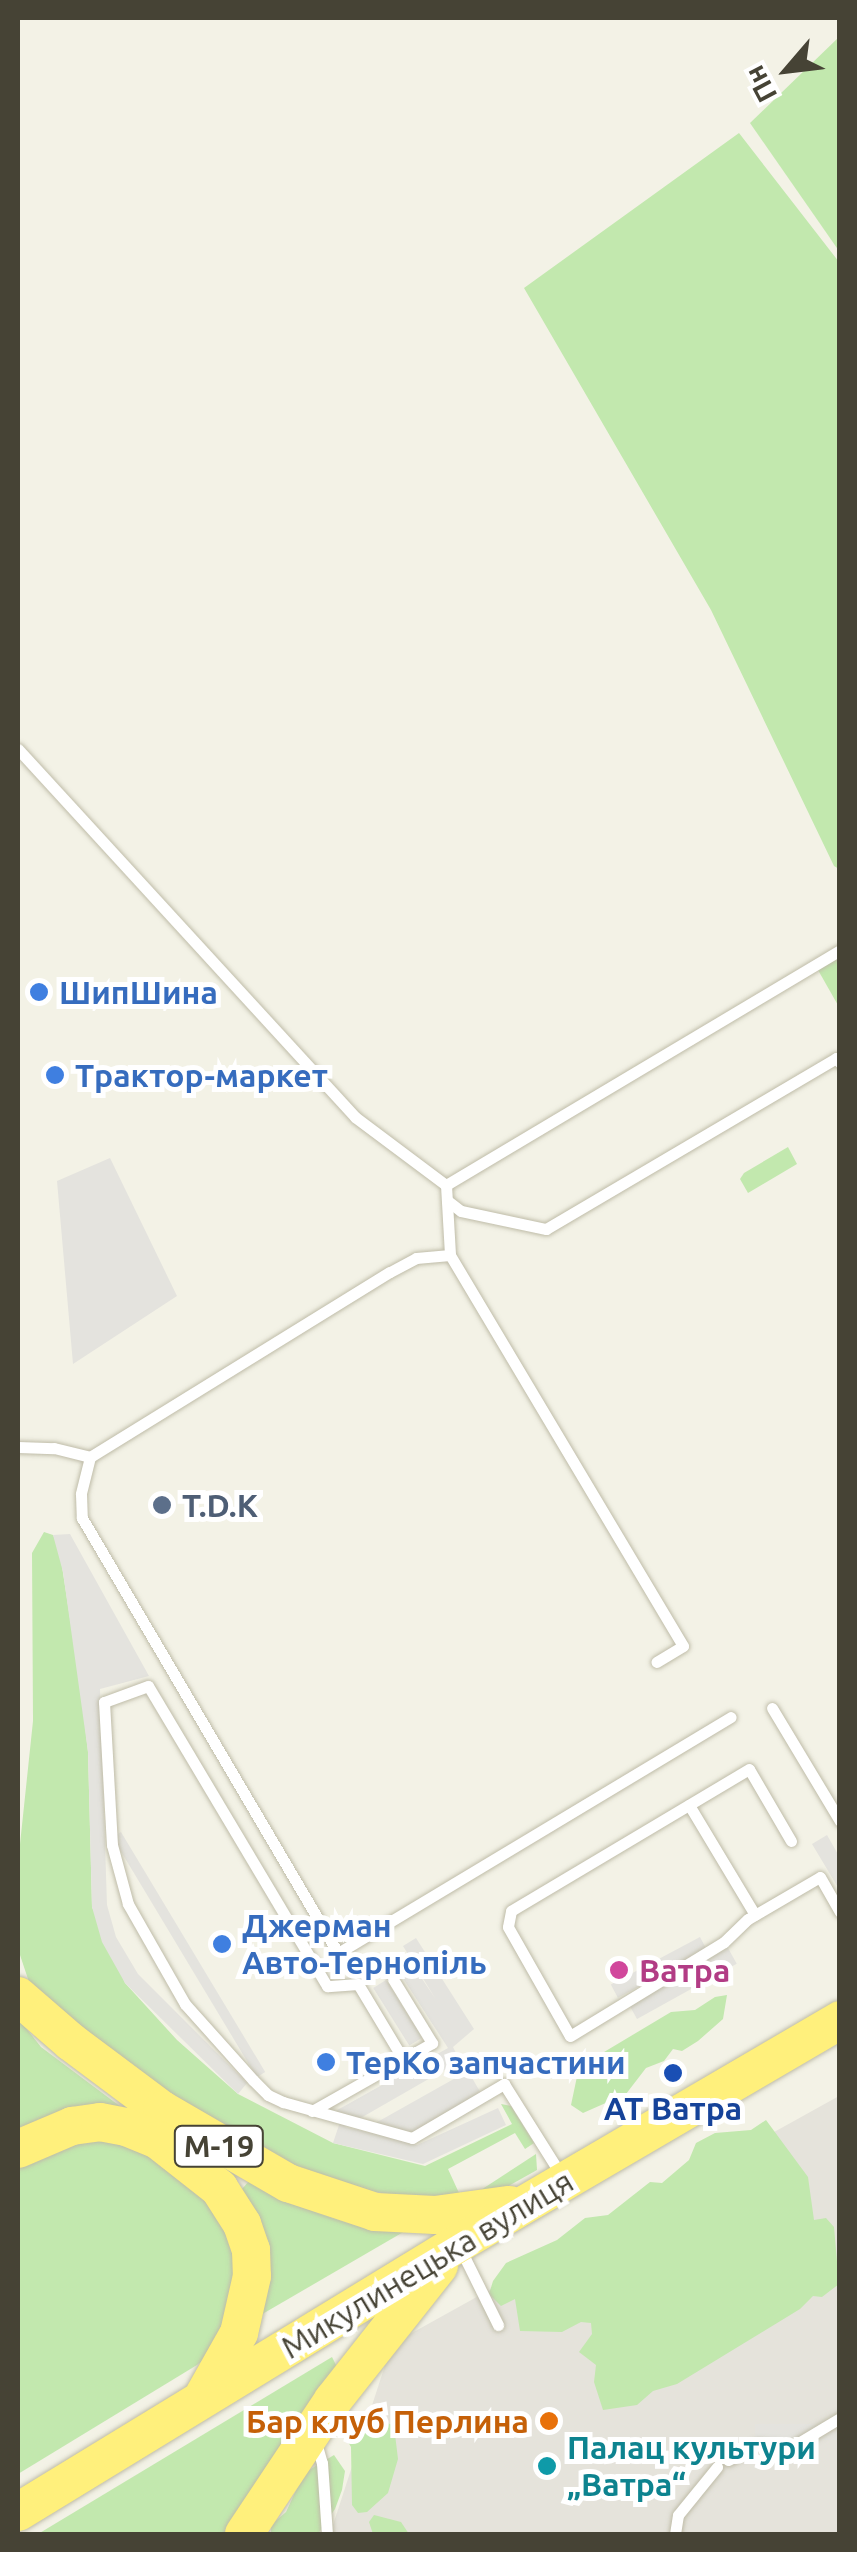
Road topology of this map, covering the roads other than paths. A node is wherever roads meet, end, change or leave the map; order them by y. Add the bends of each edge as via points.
1 (18, 748) edge
2 (840, 950) edge
3 (840, 1063) edge
4 (446, 1185) junction
5 (448, 1201) junction
6 (450, 1255) junction
7 (18, 1448) edge
8 (90, 1457) junction
9 (656, 1662) dead end
10 (772, 1708) dead end
11 (731, 1717) dead end
12 (689, 1805) junction
13 (840, 1821) edge
14 (792, 1841) dead end
15 (840, 1912) edge
16 (755, 1914) junction
17 (393, 1978) dead end
18 (18, 1996) edge
19 (840, 2020) edge
20 (403, 2060) junction
21 (312, 2112) junction
22 (18, 2149) edge
23 (565, 2182) junction
24 (530, 2202) junction
25 (455, 2246) junction
26 (498, 2325) dead end
27 (200, 2401) junction
28 (840, 2418) edge
29 (313, 2430) junction
30 (18, 2512) edge
31 (244, 2534) edge
32 (327, 2534) edge
33 (675, 2534) edge

1 - 4 lane via 356,1117
2 - 4 lane
3 - 5 lane via 836,1058 546,1230 461,1211
4 - 5 lane
5 - 6 lane
6 - 8 lane via 416,1258 390,1272
6 - 9 lane via 683,1646
7 - 8 lane
8 - 11 lane via 82,1518 338,1954
10 - 13 lane
12 - 14 lane via 749,1769
12 - 16 lane
12 - 16 lane via 511,1911 508,1926 570,2036 724,1942
15 - 16 lane via 820,1877
17 - 20 lane via 432,2043
18 - 24 highway, М-19 via 162,2110 288,2183 375,2212 405,2215
19 - 23 highway, Микулинецька вулиця / М-19
20 - 21 lane
20 - 21 lane via 358,1984 327,1986 148,1686 104,1702 112,1844 128,1904 195,2015 268,2095
21 - 23 lane via 412,2138 504,2084
22 - 27 highway via 72,2126 126,2127 158,2140 219,2188 252,2250 252,2276 239,2333
23 - 24 highway, Микулинецька вулиця / М-19
24 - 25 highway, Микулинецька вулиця / М-19
25 - 26 lane
25 - 27 highway, Микулинецька вулиця / М-19
25 - 29 highway
27 - 30 highway, Микулинецька вулиця / М-19
28 - 33 lane via 790,2448 758,2445 723,2464 678,2515
29 - 31 highway
29 - 32 lane

